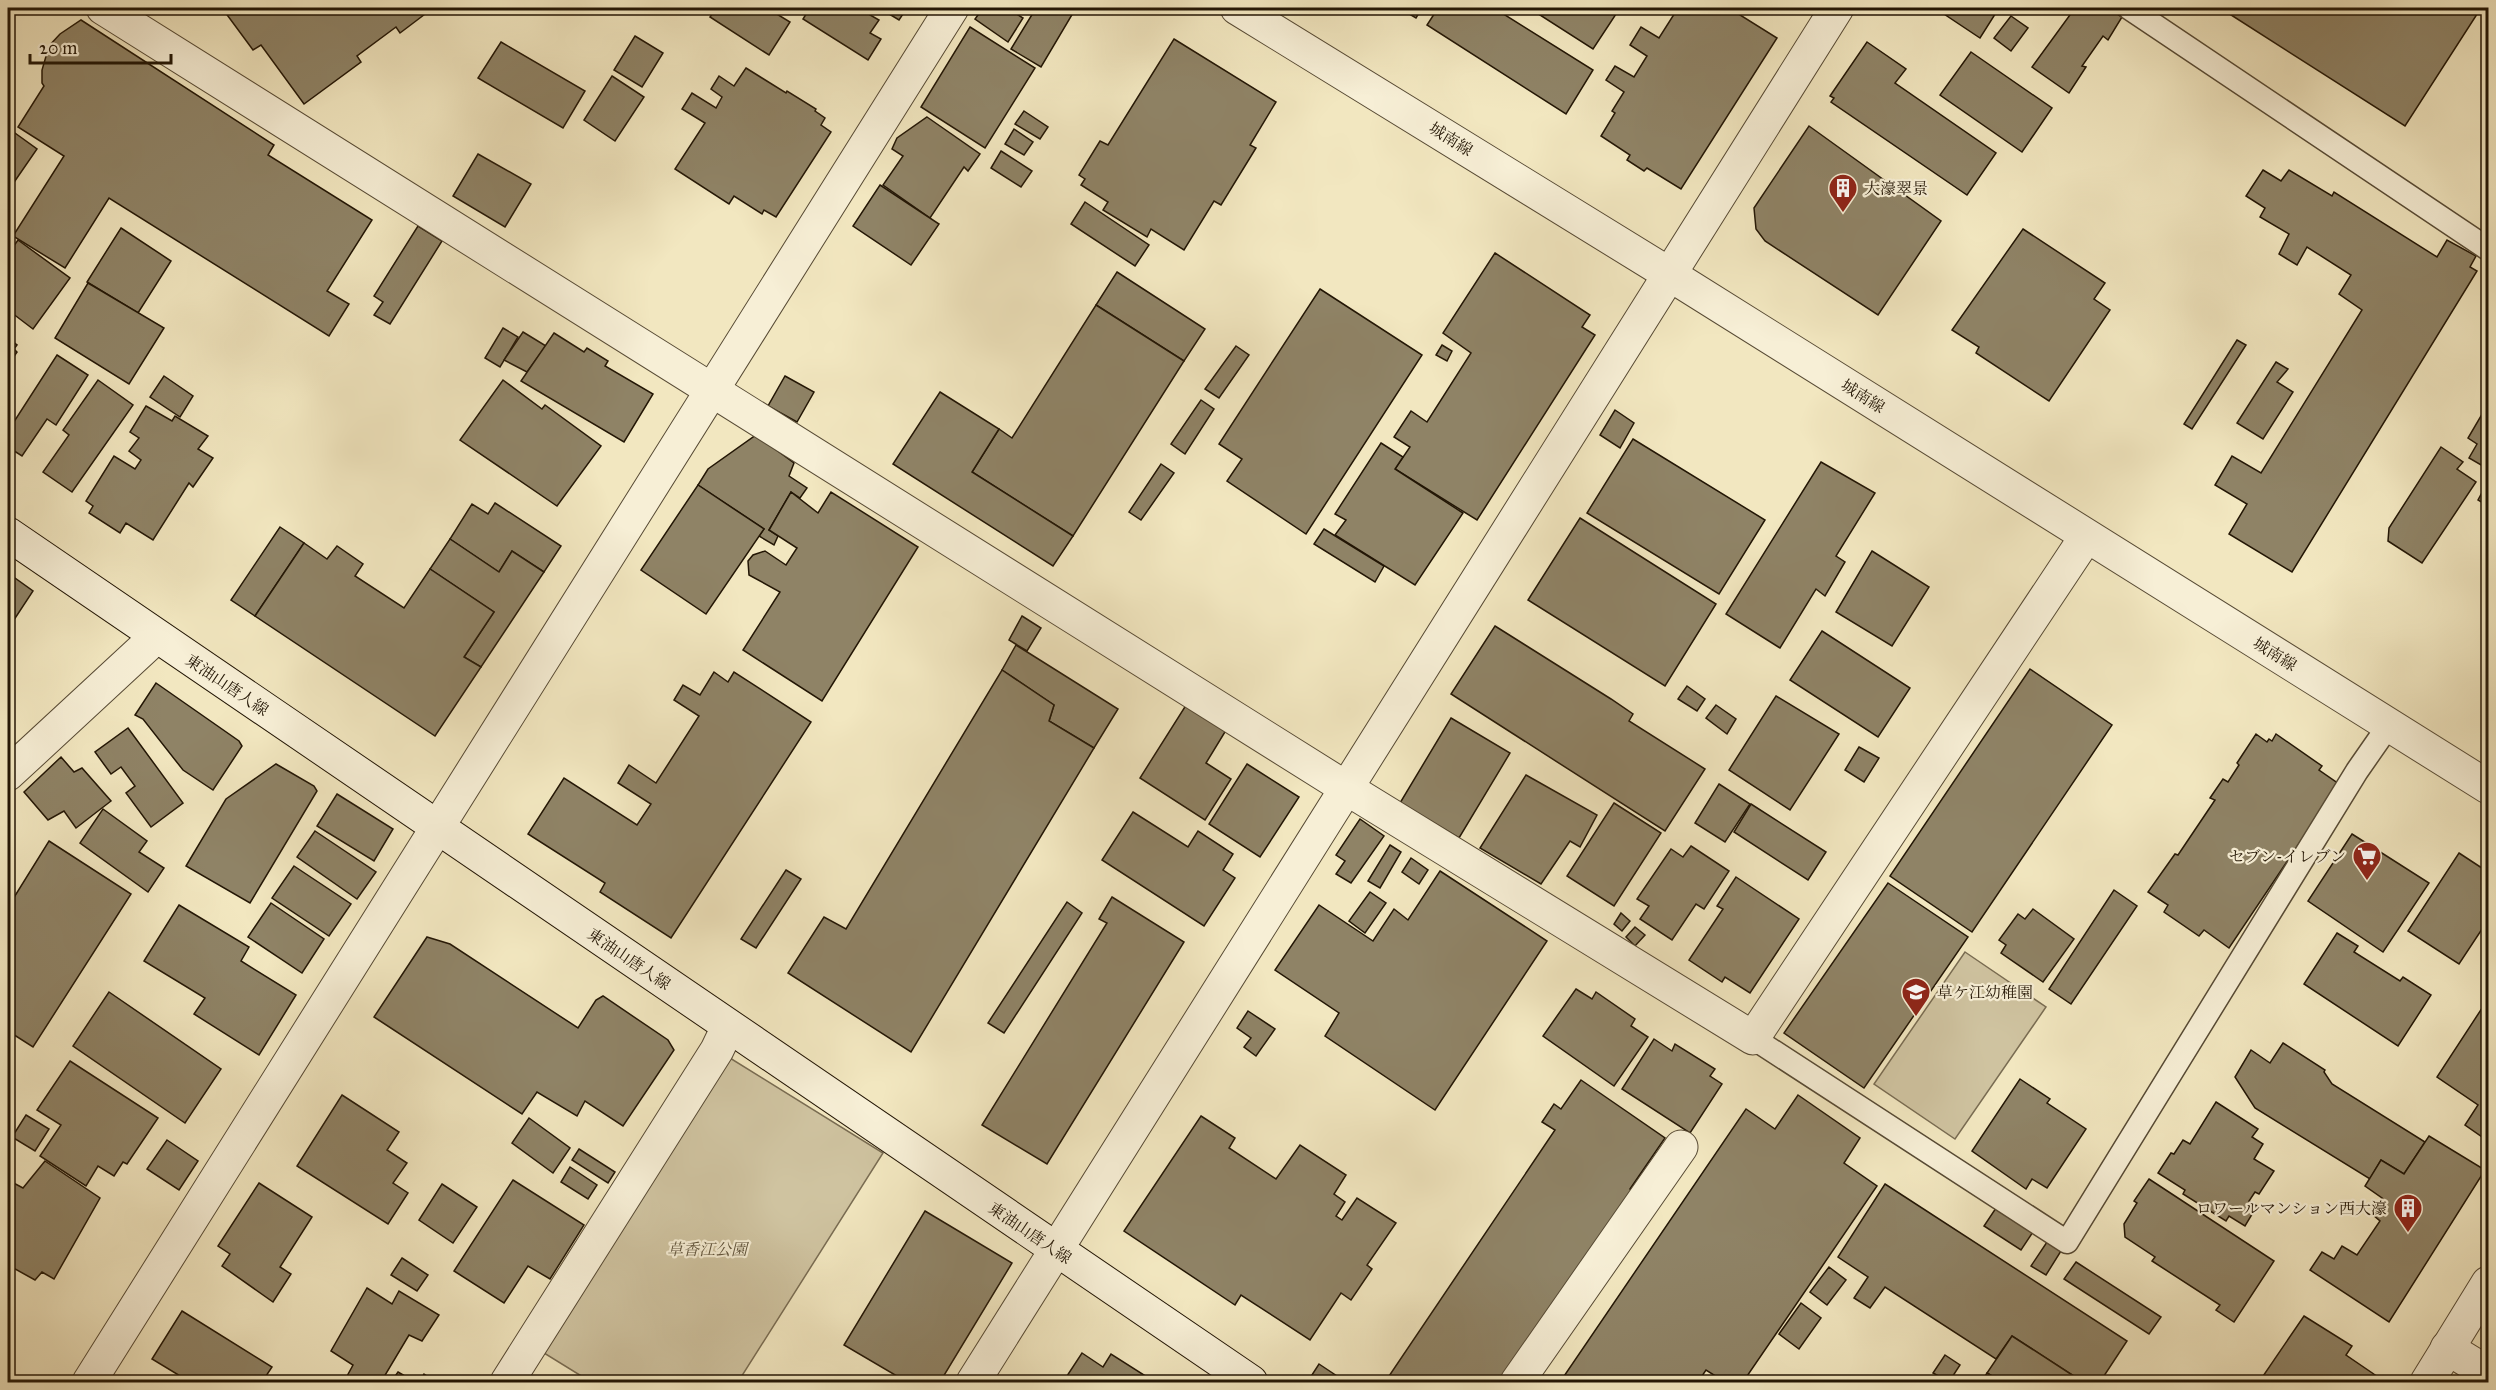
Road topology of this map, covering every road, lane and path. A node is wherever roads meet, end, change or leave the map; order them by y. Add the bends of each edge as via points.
1 (103, 8) edge
2 (952, 8) edge
3 (1237, 8) edge
4 (1837, 8) edge
5 (2129, 8) edge
6 (2488, 249) edge
7 (1669, 274) junction
8 (711, 389) junction
9 (8, 534) edge
10 (2086, 537) junction
11 (156, 637) junction
12 (2389, 725) junction
13 (8, 774) edge
14 (2488, 787) edge
15 (1346, 788) junction
16 (436, 828) junction
17 (728, 1027) junction
18 (1753, 1038) junction
19 (1681, 1147) dead end
20 (1055, 1251) junction
21 (2488, 1283) edge
22 (2448, 1348) junction
23 (2488, 1373) edge
24 (89, 1383) edge
25 (507, 1383) edge
26 (973, 1383) edge
27 (1251, 1383) edge
28 (1517, 1383) edge
29 (2427, 1383) edge

1 - 8 street
2 - 8 street
3 - 7 street, 城南線
4 - 7 street
5 - 6 lane
7 - 10 street, 城南線
7 - 15 street
8 - 15 street
8 - 16 street
9 - 11 street, 東油山唐人線
10 - 12 street, 城南線
10 - 18 street
11 - 13 street
11 - 16 street, 東油山唐人線
12 - 14 street, 城南線
12 - 18 lane via 2356,771 2067,1242
15 - 18 street
15 - 20 street
16 - 17 street, 東油山唐人線
16 - 24 street
17 - 20 street, 東油山唐人線
17 - 25 street
19 - 28 street
20 - 26 street
20 - 27 street, 東油山唐人線
21 - 22 street
22 - 23 street
22 - 29 street

